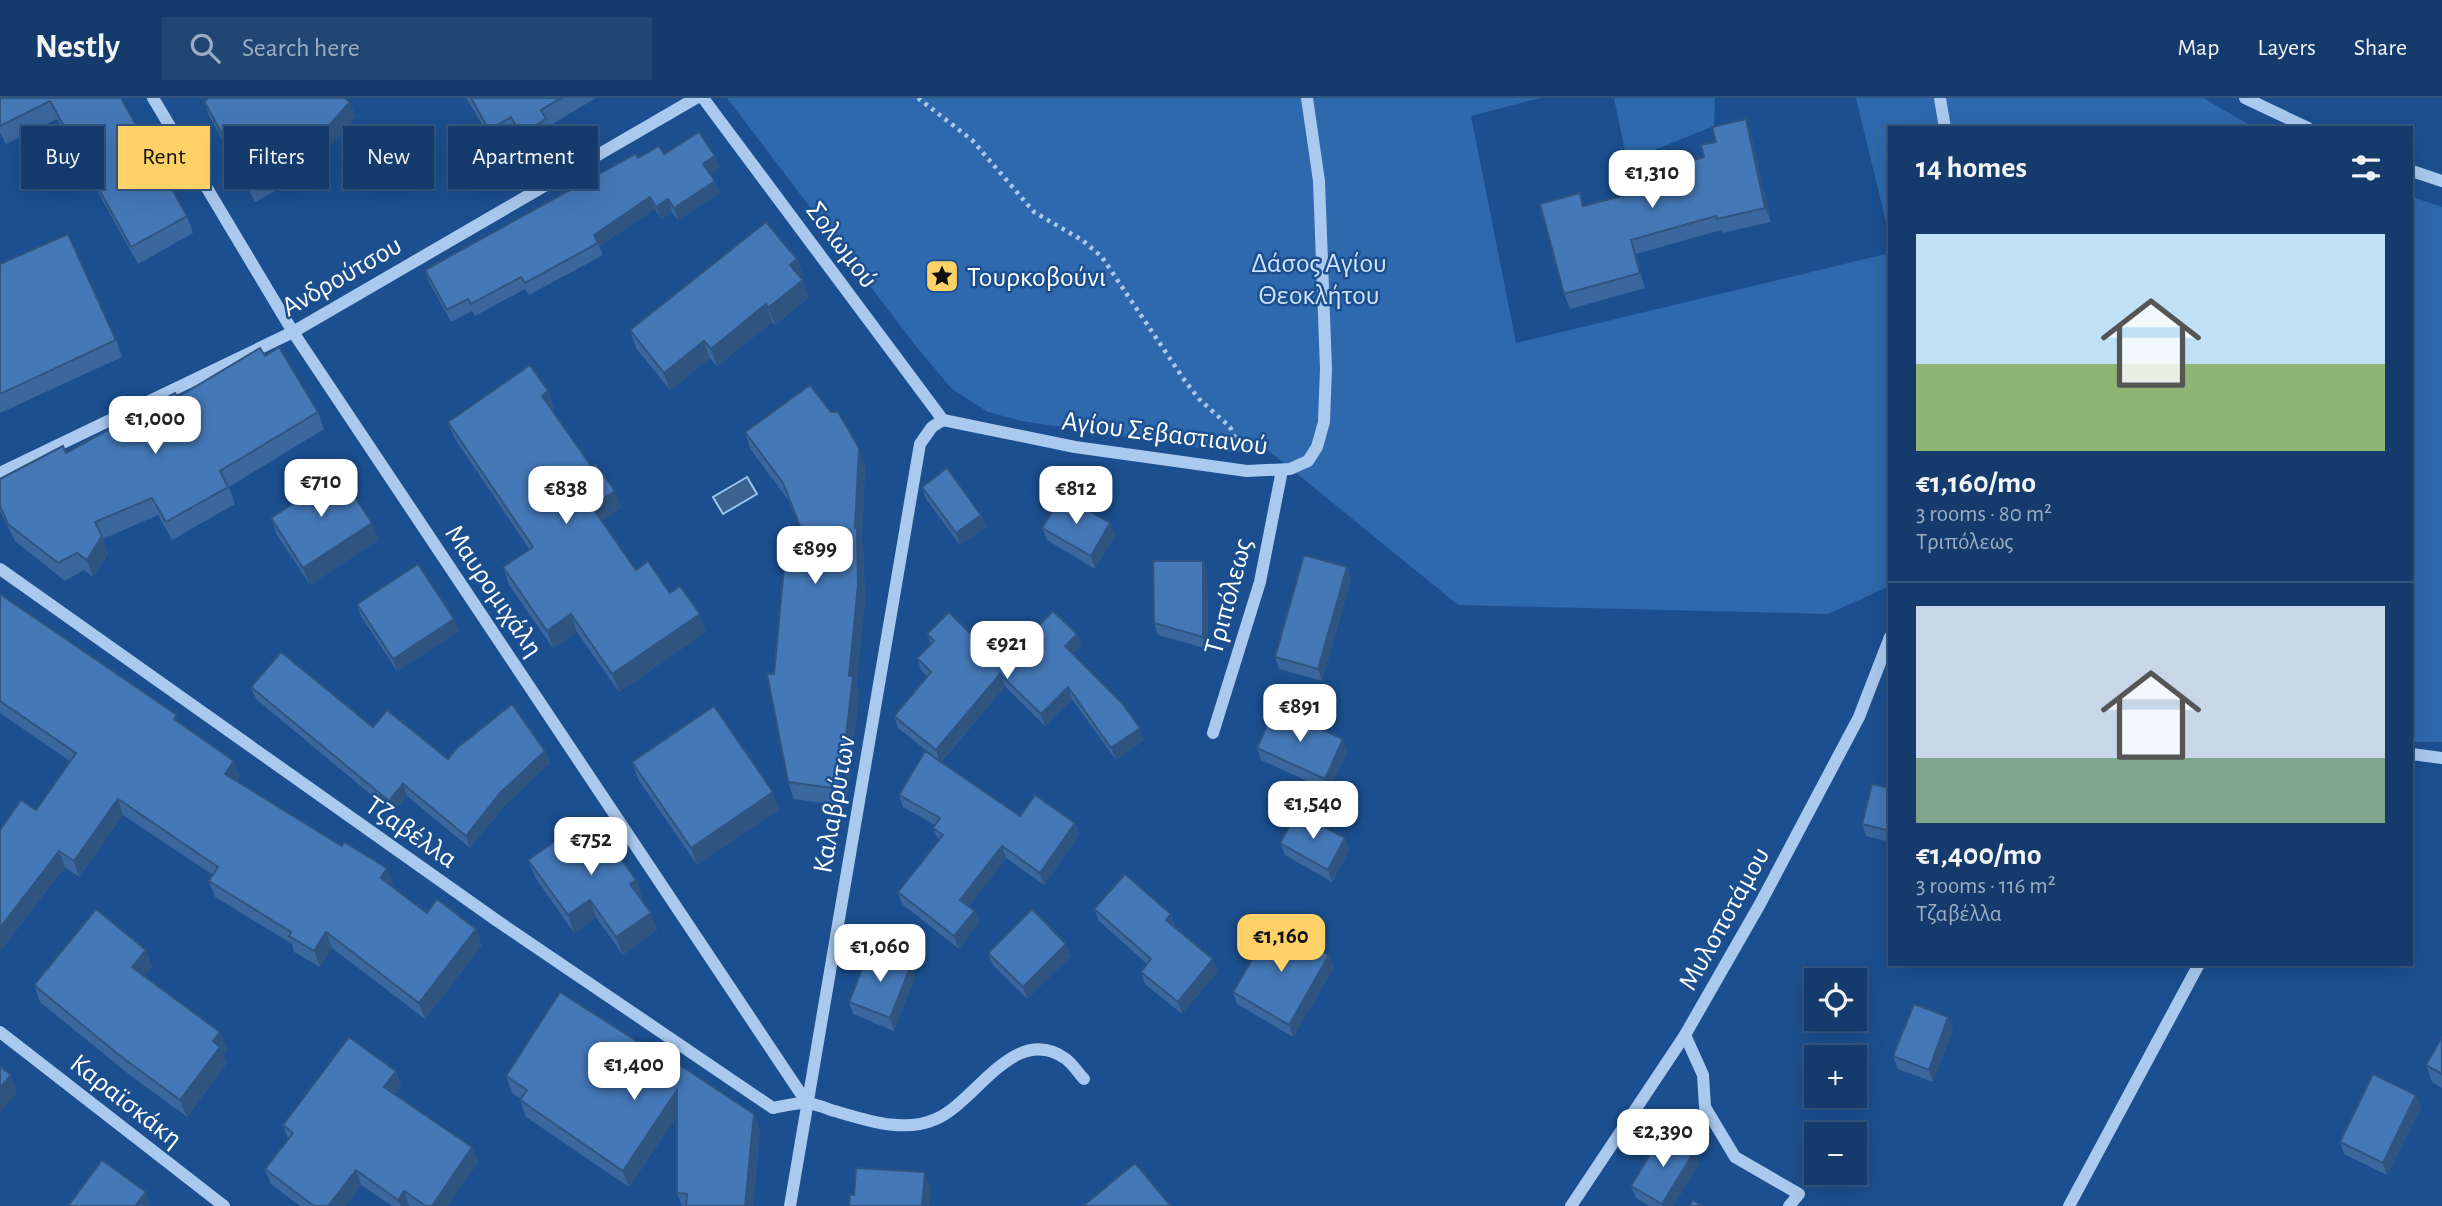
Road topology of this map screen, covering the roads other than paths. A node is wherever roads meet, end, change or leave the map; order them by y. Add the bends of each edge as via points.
1 (153, 98) edge
2 (696, 98) edge
3 (703, 98) edge
4 (1307, 98) edge
5 (1940, 98) edge
6 (2245, 98) edge
7 (1945, 126) edge
8 (2304, 126) edge
9 (2413, 171) edge
10 (2442, 181) edge
11 (293, 332) junction
12 (943, 420) junction
13 (1282, 470) junction
14 (0, 473) edge
15 (0, 569) edge
16 (1888, 643) edge
17 (1213, 733) dead end
18 (2413, 754) edge
19 (2442, 758) edge
20 (2198, 966) edge
21 (0, 1032) edge
22 (1685, 1035) junction
23 (1084, 1079) dead end
24 (807, 1103) junction
25 (224, 1206) edge
26 (790, 1206) edge
27 (1571, 1206) edge
28 (1789, 1206) edge
29 (2069, 1206) edge

1 - 11 street, Μαυρομιχάλη
2 - 11 street, Ανδρούτσου
3 - 12 street, Σολωμού
4 - 13 street, Αγίου Σεβαστιανού via 1320,193 1325,412 1317,447 1308,461
5 - 7 street
6 - 8 street
9 - 10 street
11 - 14 street, Ανδρούτσου
11 - 24 street, Μαυρομιχάλη
12 - 13 street, Αγίου Σεβαστιανού via 1075,447 1242,471
12 - 24 street, Καλαβρύτων via 920,444
13 - 17 street, Τριπόλεως via 1260,582
15 - 24 street, Τζαβέλλα via 496,920 773,1108
16 - 22 street, Μυλοποτάμου via 1859,717
18 - 19 street
20 - 29 street
21 - 25 street, Καραϊσκάκη
22 - 27 street, Μυλοποτάμου
22 - 28 street via 1703,1075 1705,1107 1735,1157 1799,1194
23 - 24 street via 1066,1059 1045,1049 1020,1052 957,1107 935,1120 911,1126 881,1124
24 - 26 street, Καλαβρύτων

